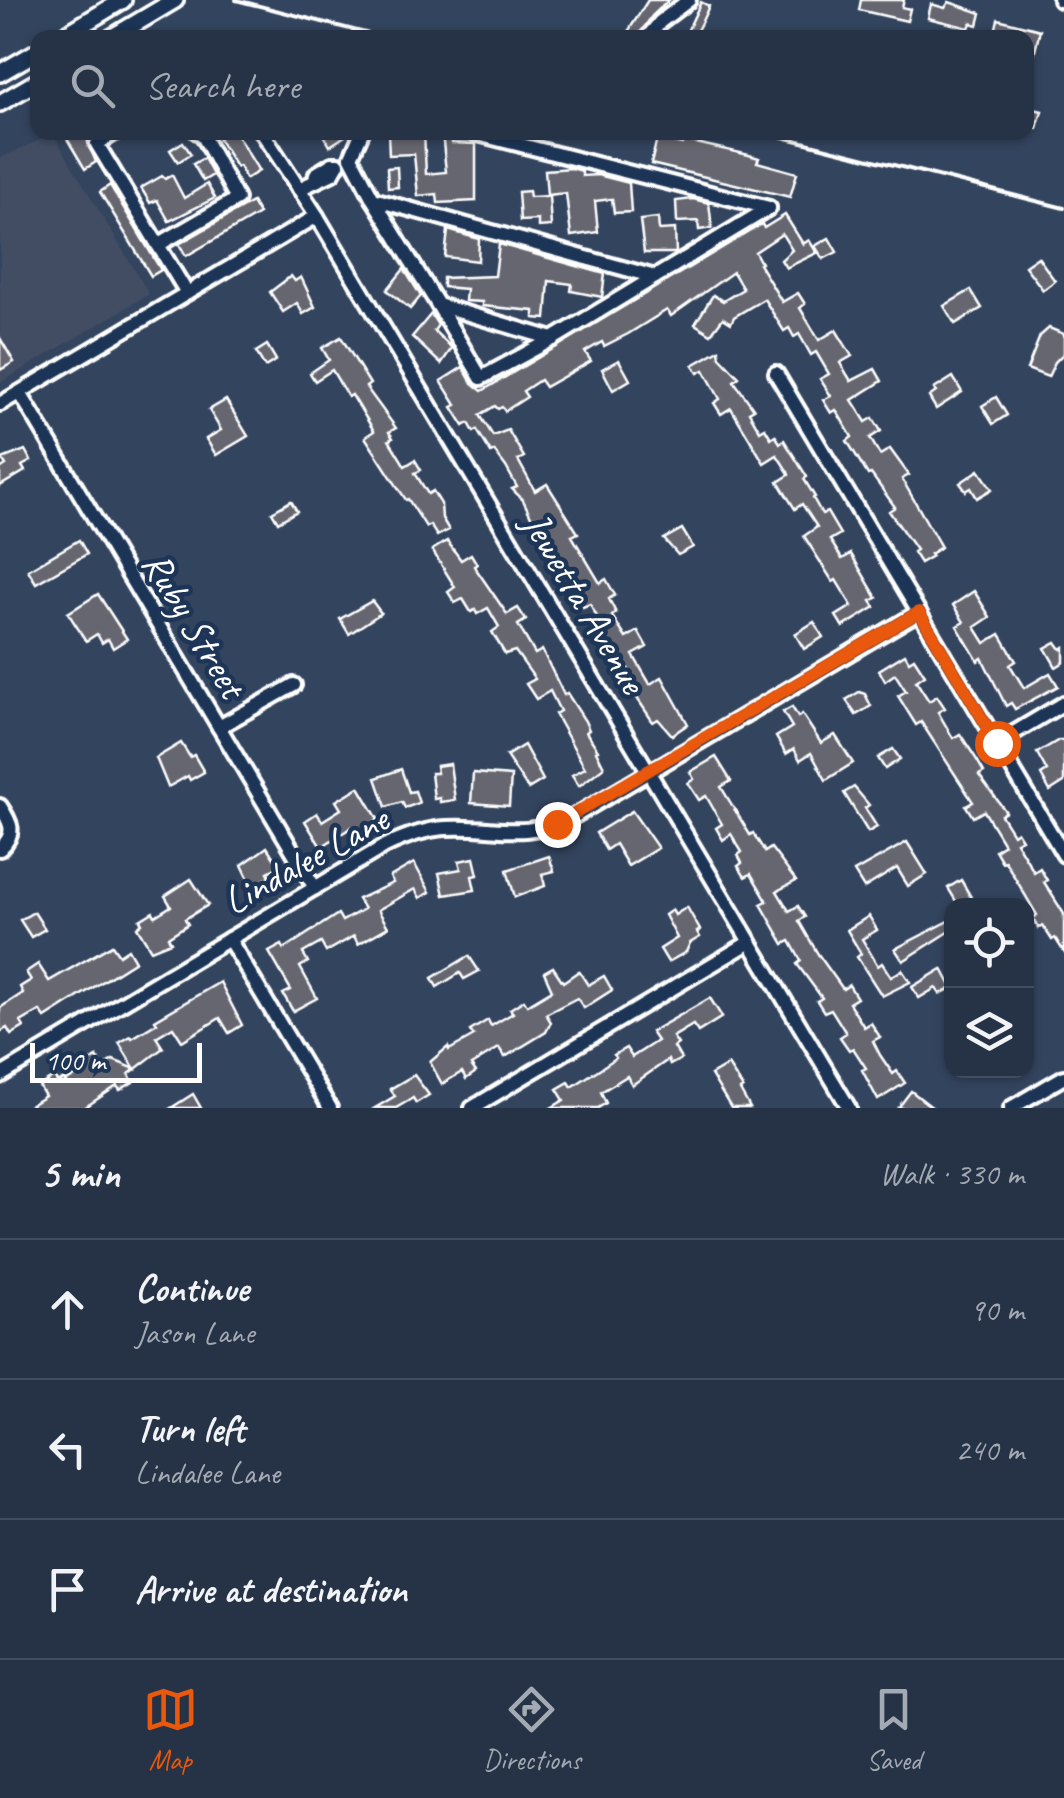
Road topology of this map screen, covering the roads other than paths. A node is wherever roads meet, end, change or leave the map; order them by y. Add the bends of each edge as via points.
1 (122, 0) edge
2 (175, 0) edge
3 (689, 0) edge
4 (73, 30) edge
5 (125, 30) edge
6 (654, 30) edge
7 (30, 56) edge
8 (0, 74) edge
9 (30, 86) edge
10 (0, 103) edge
11 (103, 140) edge
12 (205, 140) edge
13 (267, 140) edge
14 (358, 140) edge
15 (501, 140) edge
16 (351, 157) junction
17 (299, 189) junction
18 (372, 200) junction
19 (317, 216) junction
20 (158, 246) junction
21 (656, 277) junction
22 (187, 293) junction
23 (438, 305) junction
24 (553, 339) junction
25 (776, 373) dead end
26 (20, 393) junction
27 (0, 404) edge
28 (919, 612) junction
29 (294, 685) dead end
30 (1064, 703) edge
31 (219, 726) junction
32 (997, 743) junction
33 (649, 772) junction
34 (0, 806) edge
35 (0, 849) edge
36 (1064, 855) edge
37 (315, 888) junction
38 (229, 939) junction
39 (750, 942) junction
40 (0, 1076) edge
41 (1064, 1077) edge
42 (330, 1108) edge
43 (472, 1108) edge
44 (849, 1108) edge
45 (1011, 1108) edge

1 - 4 main road
2 - 5 main road
3 - 6 street
7 - 8 main road
9 - 10 main road
11 - 20 street via 97,144
12 - 20 street via 237,198
13 - 17 street, Jewetta Avenue
14 - 16 street
15 - 21 street via 769,208
16 - 17 street
16 - 18 street
17 - 19 street, Jewetta Avenue
18 - 21 street
18 - 23 street
19 - 22 street
19 - 33 street, Jewetta Avenue
20 - 22 street
21 - 24 street
22 - 26 street
23 - 24 street
23 - 24 street via 480,378
25 - 28 street
26 - 27 street
26 - 31 street, Ruby Street
28 - 32 street
28 - 33 street, Lindalee Lane
29 - 31 street
30 - 32 street
31 - 37 street, Ruby Street
32 - 36 street
33 - 37 street, Lindalee Lane via 557,824 519,832 423,831
33 - 39 street, Jewetta Avenue
34 - 35 street via 12,834
37 - 38 street, Lindalee Lane
38 - 40 street, Lindalee Lane
38 - 42 street
39 - 43 street
39 - 44 street, Jewetta Avenue
41 - 45 street

